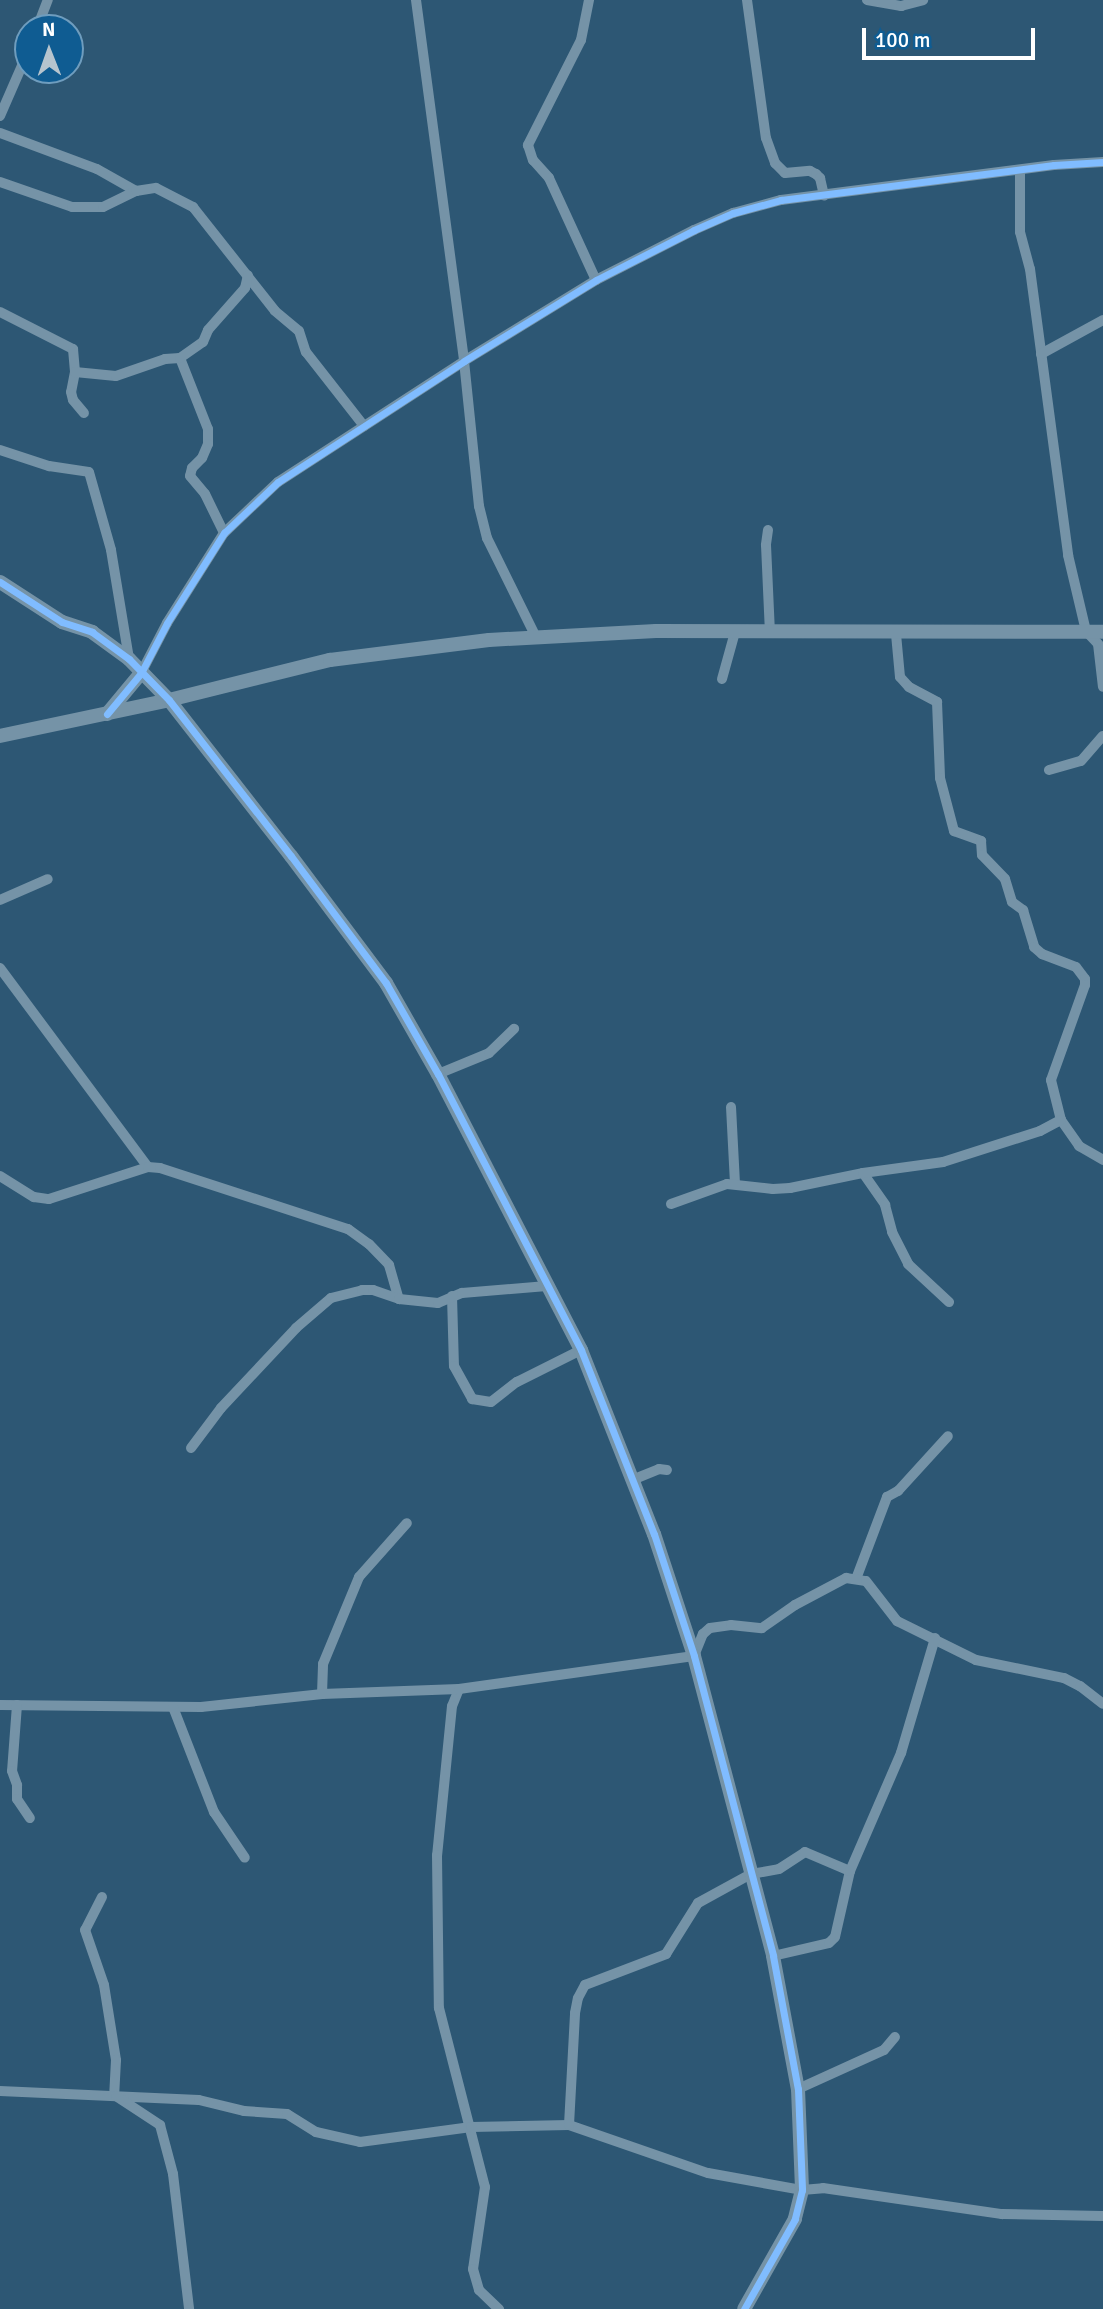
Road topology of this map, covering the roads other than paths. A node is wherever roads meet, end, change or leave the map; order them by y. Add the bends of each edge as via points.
1 (416, 0) edge
2 (589, 0) edge
3 (747, 0) edge
4 (867, 0) edge
5 (923, 0) edge
6 (14, 84) edge
7 (0, 116) edge
8 (0, 134) edge
9 (1103, 162) edge
10 (1020, 170) junction
11 (0, 182) edge
12 (136, 191) junction
13 (824, 196) junction
14 (248, 275) junction
15 (596, 280) junction
16 (0, 312) edge
17 (1103, 320) edge
18 (1041, 354) junction
19 (180, 358) junction
20 (464, 360) junction
21 (75, 373) junction
22 (84, 413) dead end
23 (363, 426) junction
24 (0, 450) edge
25 (768, 530) dead end
26 (224, 533) junction
27 (0, 582) edge
28 (1086, 631) junction
29 (735, 632) junction
30 (1103, 632) edge
31 (770, 633) junction
32 (896, 634) junction
33 (536, 637) junction
34 (129, 659) junction
35 (141, 673) junction
36 (722, 679) dead end
37 (1103, 687) edge
38 (169, 700) junction
39 (107, 714) junction
40 (0, 736) edge
41 (1103, 736) edge
42 (1049, 770) dead end
43 (48, 879) dead end
44 (0, 900) edge
45 (0, 968) edge
46 (514, 1029) dead end
47 (438, 1074) junction
48 (732, 1107) dead end
49 (1061, 1120) junction
50 (1103, 1160) edge
51 (148, 1167) junction
52 (863, 1173) junction
53 (0, 1176) edge
54 (734, 1184) junction
55 (671, 1204) dead end
56 (547, 1286) junction
57 (452, 1296) junction
58 (399, 1299) junction
59 (949, 1302) dead end
60 (581, 1350) junction
61 (947, 1436) dead end
62 (191, 1448) dead end
63 (667, 1470) dead end
64 (632, 1480) junction
65 (407, 1523) dead end
66 (856, 1578) junction
67 (935, 1638) junction
68 (694, 1656) junction
69 (459, 1689) junction
70 (322, 1694) junction
71 (1103, 1704) edge
72 (0, 1705) edge
73 (17, 1705) junction
74 (173, 1707) junction
75 (30, 1818) dead end
76 (245, 1858) dead end
77 (850, 1871) junction
78 (751, 1874) junction
79 (102, 1897) dead end
80 (773, 1956) junction
81 (895, 2037) dead end
82 (798, 2088) junction
83 (0, 2091) edge
84 (114, 2095) junction
85 (569, 2126) junction
86 (471, 2127) junction
87 (802, 2190) junction
88 (1103, 2216) edge
89 (188, 2309) edge
90 (499, 2309) edge
91 (744, 2309) edge

1 - 20 street
2 - 15 street via 582,40 528,145 533,160 549,178
3 - 13 street via 766,138 775,163 785,173 816,174
4 - 5 street via 901,6
6 - 7 street
8 - 12 street via 97,169
9 - 10 street
10 - 13 street
10 - 18 street via 1020,232 1027,249
11 - 12 street via 72,207 110,206
12 - 14 street via 156,188 193,207
13 - 15 street via 781,200 733,213
14 - 19 street via 246,288 208,330 203,342
14 - 23 street via 275,311 299,331 306,352
15 - 20 street
16 - 21 street via 73,349
17 - 18 street
18 - 28 street via 1068,555
19 - 21 street via 116,376
19 - 26 street via 208,429 208,444 190,476 205,494
20 - 23 street
20 - 33 street via 476,488 487,538
21 - 22 street via 71,392
23 - 26 street via 278,482
24 - 34 street via 49,466 89,472 111,550
25 - 31 street
26 - 35 street
27 - 34 street via 62,622 92,632
28 - 30 street
28 - 32 street
28 - 37 street via 1098,644
29 - 31 street
29 - 33 street
29 - 36 street
31 - 32 street
32 - 49 street via 900,677 937,702 940,778 954,831 981,841 982,855 1005,879 1012,902 1023,909 1034,947 1076,967 1084,979 1051,1080
33 - 38 street via 330,660
34 - 35 street
35 - 38 street
35 - 39 street
38 - 39 street
38 - 47 street via 386,983
39 - 40 street
41 - 42 street via 1081,761
43 - 44 street
45 - 51 street
46 - 47 street via 489,1053
47 - 56 street
48 - 54 street
49 - 50 street via 1079,1146
49 - 52 street via 943,1162
51 - 53 street via 49,1199 34,1197
51 - 58 street via 348,1229 389,1265
52 - 54 street via 782,1188
52 - 59 street via 885,1205 908,1264
54 - 55 street via 715,1186
56 - 57 street
56 - 60 street
57 - 58 street via 438,1303
57 - 60 street via 454,1366 472,1399 491,1402 517,1382
58 - 62 street via 362,1290 331,1298 296,1328 221,1408
60 - 64 street
61 - 66 street via 898,1491 887,1497
63 - 64 street
64 - 68 street
65 - 70 street via 359,1577 323,1664
66 - 67 street via 866,1581 892,1617
66 - 68 street via 836,1582 762,1628 710,1628
67 - 71 street via 976,1660 1063,1678
67 - 77 street via 901,1753
68 - 69 street
68 - 78 street
69 - 70 street
69 - 86 street via 451,1717 437,1855 436,1959 448,2054
70 - 74 street
72 - 73 street
73 - 74 street
73 - 75 street via 12,1771 17,1800
74 - 76 street via 215,1812
77 - 78 street via 805,1852 779,1869
77 - 80 street via 830,1943
78 - 80 street
78 - 85 street via 698,1903 666,1954 585,1985 575,2013
79 - 84 street via 85,1930 104,1985 116,2060
80 - 82 street
81 - 82 street via 884,2050
82 - 87 street
83 - 84 street
84 - 86 street via 199,2099 244,2111 287,2115 316,2132 360,2142
84 - 89 street via 160,2125 173,2174
85 - 86 street
85 - 87 street via 708,2173
86 - 90 street via 485,2187 473,2269 479,2290
87 - 88 street via 823,2188 1002,2214
87 - 91 street via 787,2238

